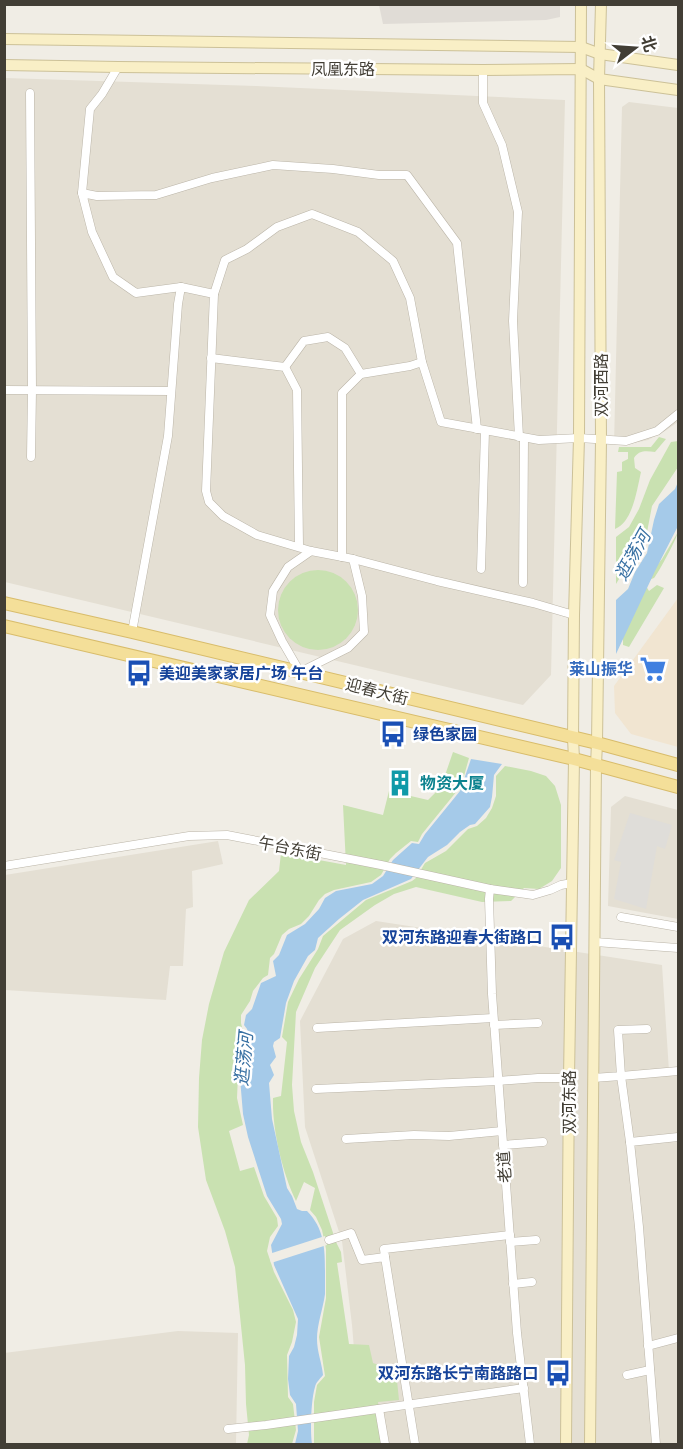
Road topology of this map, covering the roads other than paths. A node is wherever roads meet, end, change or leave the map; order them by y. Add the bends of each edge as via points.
1 (581, 4) edge
2 (601, 4) edge
3 (4, 39) edge
4 (581, 47) junction
5 (600, 54) junction
6 (4, 65) edge
7 (678, 65) edge
8 (118, 68) junction
9 (581, 69) junction
10 (483, 70) junction
11 (599, 79) junction
12 (678, 90) edge
13 (30, 93) dead end
14 (82, 193) junction
15 (181, 287) junction
16 (214, 294) junction
17 (212, 358) junction
18 (422, 362) junction
19 (285, 368) junction
20 (361, 374) junction
21 (4, 390) edge
22 (32, 390) junction
23 (171, 391) junction
24 (678, 414) edge
25 (481, 430) junction
26 (522, 437) junction
27 (579, 438) junction
28 (601, 440) junction
29 (31, 458) dead end
30 (299, 546) junction
31 (311, 551) junction
32 (342, 557) junction
33 (353, 558) junction
34 (481, 569) dead end
35 (523, 583) dead end
36 (4, 603) edge
37 (573, 615) junction
38 (4, 626) edge
39 (132, 632) junction
40 (300, 672) junction
41 (573, 738) junction
42 (597, 744) junction
43 (574, 759) junction
44 (596, 765) junction
45 (678, 765) edge
46 (678, 787) edge
47 (4, 866) edge
48 (572, 883) junction
49 (490, 889) junction
50 (621, 916) dead end
51 (678, 927) edge
52 (595, 942) junction
53 (678, 948) edge
54 (494, 1021) junction
55 (538, 1023) dead end
56 (317, 1028) dead end
57 (647, 1029) dead end
58 (678, 1071) edge
59 (621, 1076) junction
60 (568, 1078) junction
61 (593, 1078) junction
62 (498, 1081) junction
63 (316, 1089) dead end
64 (502, 1131) junction
65 (678, 1137) edge
66 (346, 1139) dead end
67 (543, 1142) dead end
68 (630, 1142) junction
69 (503, 1145) junction
70 (510, 1238) junction
71 (330, 1240) dead end
72 (536, 1240) dead end
73 (385, 1257) junction
74 (532, 1282) dead end
75 (513, 1284) junction
76 (678, 1338) edge
77 (648, 1346) junction
78 (650, 1370) junction
79 (627, 1375) dead end
80 (524, 1388) junction
81 (408, 1405) junction
82 (379, 1409) junction
83 (228, 1429) dead end
84 (385, 1444) edge
85 (415, 1444) edge
86 (530, 1444) edge
87 (566, 1444) edge
88 (590, 1444) edge
89 (656, 1444) edge

1 - 4 street, 双河西路
2 - 5 street, 双河西路
3 - 4 street, 凤凰东路
4 - 5 street, 凤凰东路
4 - 9 street, 双河西路
5 - 7 street, 凤凰东路
5 - 11 street, 双河西路
6 - 8 street, 凤凰东路
8 - 10 street, 凤凰东路
8 - 14 street via 90,109
9 - 10 street, 凤凰东路
9 - 11 street, 凤凰东路
9 - 27 street, 双河西路
10 - 26 street via 483,103 502,145 518,212 513,321
11 - 12 street, 凤凰东路
11 - 28 street, 双河西路
13 - 22 street
14 - 15 street via 92,232 113,277 136,293
14 - 25 street via 156,195 273,165 407,175 457,243
15 - 16 street
15 - 23 street
16 - 17 street
16 - 18 street via 225,260 277,227 312,214 358,232 393,261 410,298
17 - 19 street
17 - 30 street via 206,491 209,502 223,516 257,535
18 - 20 street
18 - 25 street via 441,422
19 - 20 street via 304,341 328,336 345,348
19 - 30 street via 297,390
20 - 32 street via 342,393
21 - 22 street
22 - 23 street
22 - 29 street
23 - 39 street via 168,436
24 - 28 street via 657,431 639,438
25 - 26 street
25 - 34 street
26 - 27 street
26 - 35 street
27 - 28 street
27 - 37 street, 双河西路
28 - 42 street, 双河西路
30 - 31 street
31 - 32 street
31 - 40 street via 288,567 273,591 270,615
32 - 33 street
33 - 37 street
33 - 40 street via 362,596 364,632 348,648
36 - 39 main road, 迎春大街
37 - 41 street, 双河西路
38 - 43 main road, 迎春大街
39 - 40 main road, 迎春大街
40 - 41 main road, 迎春大街
41 - 42 main road, 迎春大街
41 - 43 street, 双河西路
42 - 44 street, 双河西路
42 - 45 main road, 迎春大街
43 - 44 main road, 迎春大街
43 - 48 street, 双河东路
44 - 46 main road, 迎春大街
44 - 52 street, 双河东路
47 - 49 street, 午台东街 via 189,836 227,836
48 - 49 street, 午台东街 via 533,895
48 - 60 street, 双河东路
49 - 54 street, 老道
50 - 51 street
52 - 53 street
52 - 61 street, 双河东路
54 - 55 street
54 - 56 street
54 - 62 street, 老道
57 - 59 street via 618,1030
58 - 59 street
59 - 61 street
59 - 68 street
60 - 62 street
60 - 87 street, 双河东路
61 - 88 street, 双河东路
62 - 63 street
62 - 64 street, 老道
64 - 66 street
64 - 69 street, 老道
65 - 68 street
67 - 69 street
68 - 77 street
69 - 70 street, 老道
70 - 72 street
70 - 73 street via 384,1249
70 - 75 street, 老道
71 - 73 street via 351,1233 362,1260
73 - 81 street
74 - 75 street
75 - 80 street, 老道
76 - 77 street
77 - 78 street
78 - 79 street
78 - 89 street
80 - 81 street
80 - 86 street, 老道
81 - 82 street
81 - 85 street
82 - 83 street
82 - 84 street

